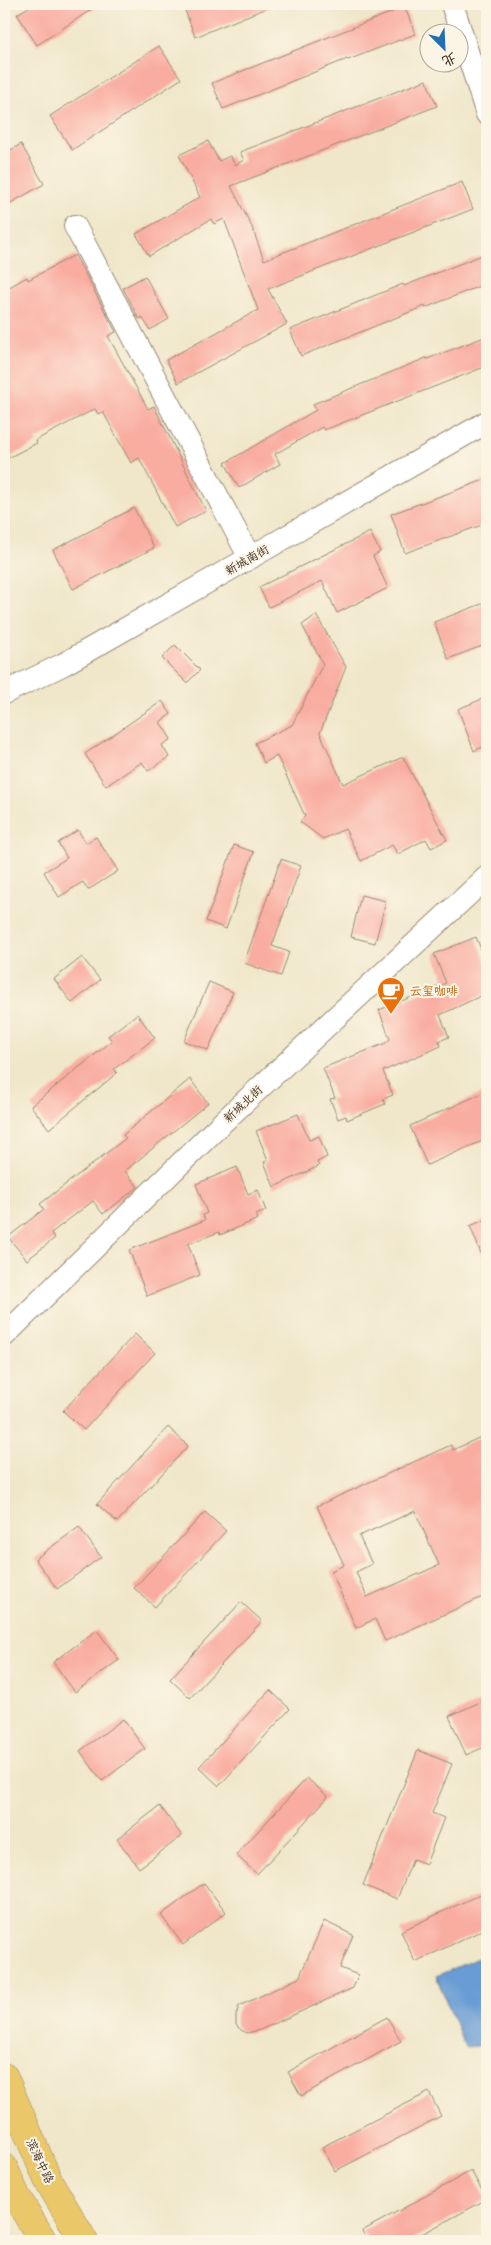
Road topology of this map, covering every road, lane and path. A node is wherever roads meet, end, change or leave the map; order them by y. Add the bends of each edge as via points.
1 (452, 4) edge
2 (483, 85) edge
3 (487, 114) edge
4 (75, 226) dead end
5 (487, 422) edge
6 (250, 558) junction
7 (4, 693) edge
8 (487, 877) edge
9 (4, 1336) edge
10 (4, 2077) edge
11 (4, 2168) edge
12 (42, 2241) edge
13 (84, 2241) edge

1 - 2 street
2 - 3 street
4 - 6 street
5 - 6 street, 新城南街
6 - 7 street, 新城南街 via 64,664
8 - 9 street, 新城北街 via 224,1121
10 - 13 main road, 滨海中路 via 48,2180
11 - 12 main road

